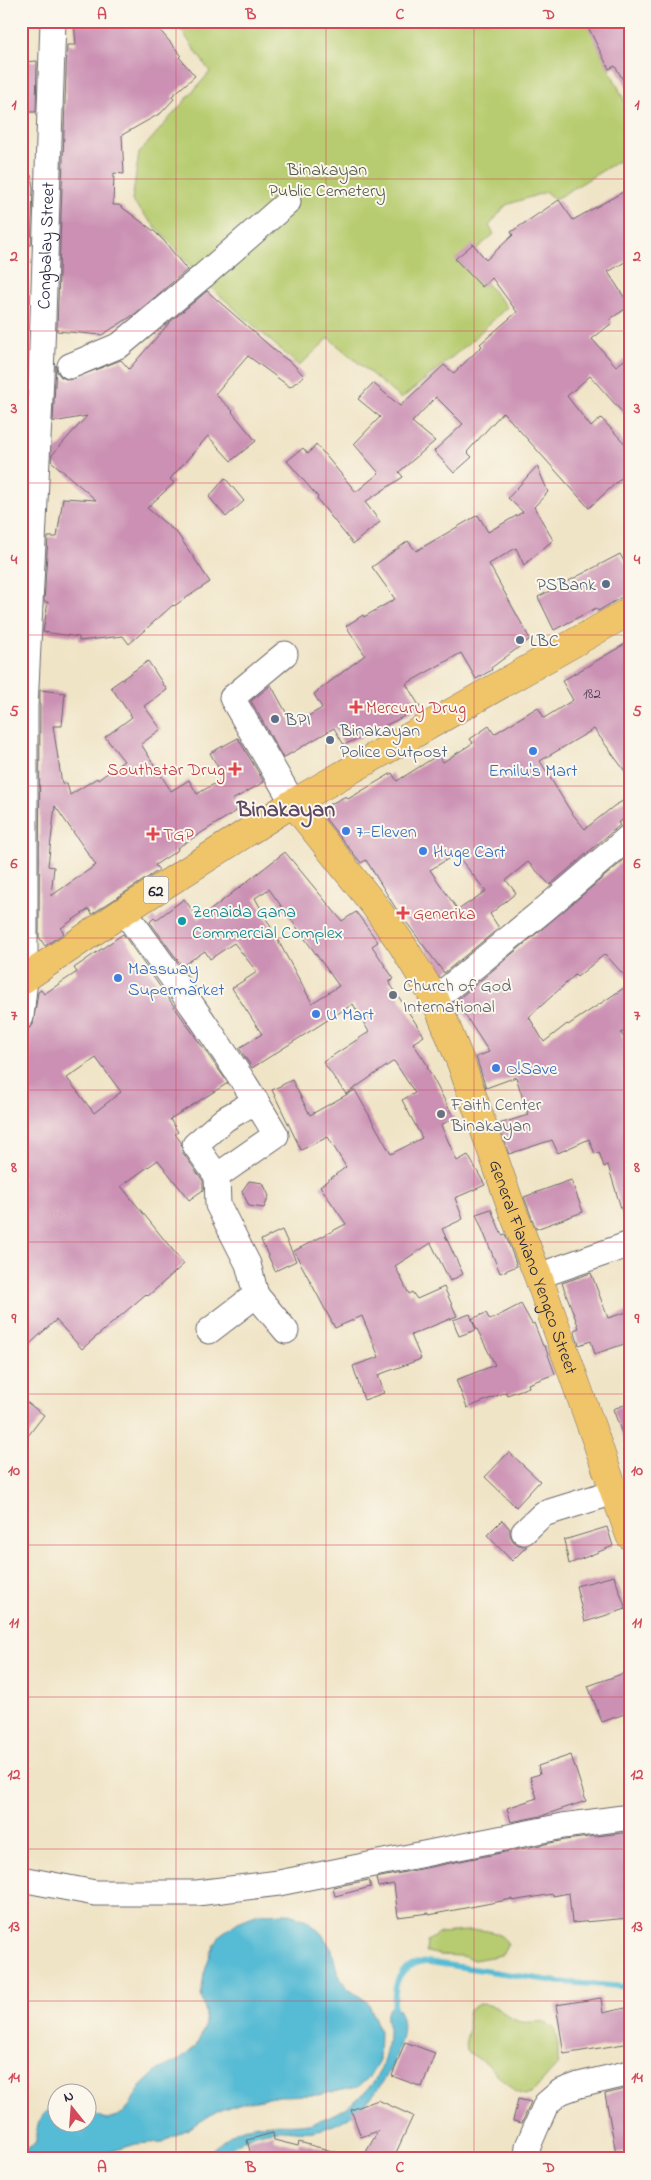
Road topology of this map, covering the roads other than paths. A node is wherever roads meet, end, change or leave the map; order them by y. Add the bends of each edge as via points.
1 (53, 21) edge
2 (288, 202) dead end
3 (55, 372) junction
4 (630, 611) edge
5 (285, 654) dead end
6 (293, 803) junction
7 (630, 836) edge
8 (124, 911) junction
9 (22, 942) edge
10 (23, 979) edge
11 (435, 999) junction
12 (21, 1017) edge
13 (256, 1101) junction
14 (217, 1176) junction
15 (630, 1244) edge
16 (538, 1276) junction
17 (256, 1295) junction
18 (209, 1331) dead end
19 (286, 1331) dead end
20 (614, 1492) junction
21 (524, 1532) dead end
22 (630, 1536) edge
23 (630, 1817) edge
24 (21, 1879) edge
25 (630, 2072) edge
26 (527, 2159) edge

1 - 3 street, Congbalay Street
2 - 3 street via 120,345
3 - 9 street, Congbalay Street via 24,707
4 - 6 main road, 62
5 - 6 street via 232,698
6 - 8 main road, 62
6 - 11 main road, General Flaviano Yengco Street via 375,906
7 - 11 street
8 - 10 main road, 62
8 - 13 street via 192,1004
9 - 10 street, Congbalay Street
10 - 12 street, Congbalay Street
11 - 16 main road, General Flaviano Yengco Street
13 - 14 street via 276,1135
13 - 14 street via 225,1119 195,1145
14 - 17 street via 218,1205 248,1264
15 - 16 street
16 - 20 main road, General Flaviano Yengco Street
17 - 18 street
17 - 19 street
20 - 21 street via 543,1514
20 - 22 main road, General Flaviano Yengco Street
23 - 24 street via 563,1826 279,1883 197,1894 95,1893
25 - 26 street via 560,2092 546,2104 528,2146

